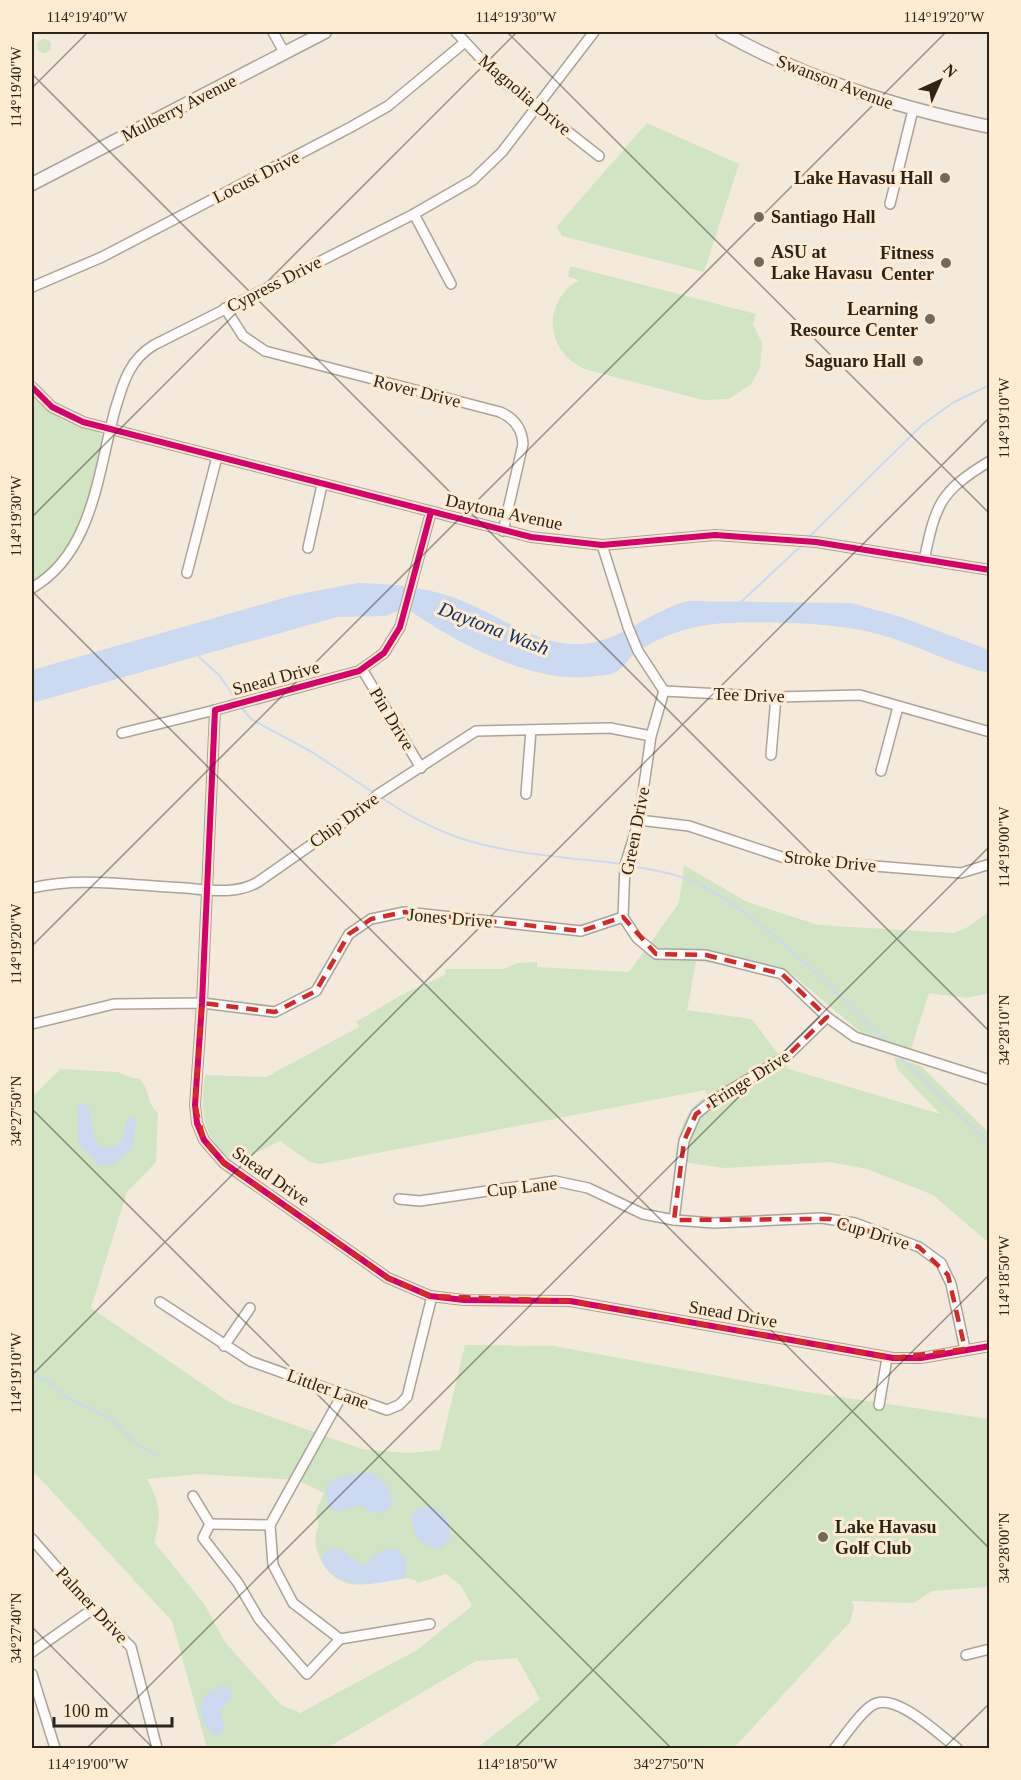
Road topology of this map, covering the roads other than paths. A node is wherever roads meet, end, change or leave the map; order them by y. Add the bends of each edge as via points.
1 (273, 32) edge
2 (325, 32) edge
3 (456, 32) edge
4 (594, 32) edge
5 (722, 32) edge
6 (465, 42) junction
7 (285, 54) junction
8 (536, 106) junction
9 (913, 110) junction
10 (990, 127) edge
11 (599, 156) dead end
12 (32, 184) edge
13 (890, 204) dead end
14 (414, 214) junction
15 (451, 284) dead end
16 (32, 287) edge
17 (225, 308) junction
18 (32, 387) edge
19 (110, 429) junction
20 (217, 457) junction
21 (990, 461) edge
22 (322, 485) junction
23 (431, 512) junction
24 (503, 531) junction
25 (602, 544) junction
26 (308, 548) dead end
27 (924, 560) junction
28 (990, 570) edge
29 (187, 573) dead end
30 (32, 588) edge
31 (362, 669) junction
32 (664, 691) junction
33 (776, 697) junction
34 (898, 706) junction
35 (215, 710) junction
36 (531, 730) junction
37 (990, 732) edge
38 (122, 733) dead end
39 (651, 736) junction
40 (771, 755) dead end
41 (421, 768) junction
42 (881, 771) dead end
43 (526, 794) dead end
44 (639, 820) junction
45 (990, 864) edge
46 (32, 888) edge
47 (206, 889) junction
48 (623, 917) junction
49 (202, 1003) junction
50 (827, 1017) junction
51 (32, 1024) edge
52 (990, 1080) edge
53 (399, 1199) dead end
54 (674, 1220) junction
55 (432, 1296) junction
56 (160, 1302) dead end
57 (250, 1308) dead end
58 (224, 1346) junction
59 (990, 1346) edge
60 (965, 1349) junction
61 (887, 1358) junction
62 (342, 1395) junction
63 (879, 1405) dead end
64 (193, 1496) dead end
65 (210, 1524) junction
66 (270, 1525) junction
67 (32, 1539) edge
68 (93, 1609) junction
69 (430, 1624) dead end
70 (340, 1639) junction
71 (990, 1649) edge
72 (32, 1652) edge
73 (966, 1655) dead end
74 (32, 1674) edge
75 (55, 1749) edge
76 (157, 1749) edge
77 (835, 1749) edge
78 (957, 1749) edge

1 - 7 street
2 - 7 street, Mulberry Avenue
3 - 6 street, Magnolia Drive
4 - 8 street, Cypress Drive
5 - 9 street, Swanson Avenue via 814,77
6 - 8 street, Magnolia Drive via 498,77
6 - 16 street, Locust Drive via 372,116 102,257
7 - 12 street, Mulberry Avenue
8 - 11 street, Magnolia Drive
8 - 14 street, Cypress Drive via 487,169
9 - 10 street, Swanson Avenue
9 - 13 street
14 - 15 street
14 - 17 street, Cypress Drive
17 - 19 street, Cypress Drive via 137,358 125,376
17 - 24 street, Rover Drive via 243,336 265,351 500,412 512,419 521,432 523,449
18 - 19 street, Daytona Avenue via 67,416
19 - 20 street, Daytona Avenue
19 - 30 street, Cypress Drive via 79,539 59,567
20 - 22 street, Daytona Avenue
20 - 29 street
21 - 27 street via 942,499 933,518
22 - 23 street, Daytona Avenue
22 - 26 street
23 - 24 street, Daytona Avenue
23 - 31 street, Snead Drive via 398,632 384,653
24 - 25 street, Daytona Avenue
25 - 27 street, Daytona Avenue via 715,535 816,542
25 - 32 street via 638,651
27 - 28 street, Daytona Avenue
31 - 35 street, Snead Drive
31 - 41 street, Pin Drive
32 - 33 street, Tee Drive
32 - 39 street, Green Drive
33 - 34 street, Tee Drive via 860,695
33 - 40 street
34 - 37 street, Tee Drive
34 - 42 street
35 - 38 street
35 - 47 street, Snead Drive
36 - 39 street, Chip Drive via 610,728
36 - 41 street, Chip Drive via 476,731
36 - 43 street
39 - 44 street, Green Drive
41 - 47 street, Chip Drive via 254,884 235,890
44 - 45 street, Stroke Drive via 689,826 788,859 961,873
44 - 48 street, Green Drive via 626,865
46 - 47 street, Chip Drive via 68,882
47 - 49 street, Snead Drive
48 - 49 street, Jones Drive via 581,932 405,912 371,919 349,934 316,991 275,1012
48 - 50 street via 637,938 656,954 706,955 782,974
49 - 51 street, Jones Drive via 114,1004
49 - 55 street, Snead Drive via 195,1111 199,1129 211,1150 388,1278
50 - 52 street via 855,1037 880,1047
50 - 54 street, Fringe Drive via 787,1056 696,1114 684,1141
53 - 54 street, Cup Lane via 420,1201 555,1181 588,1188 643,1214
54 - 60 street, Cup Drive via 838,1220 919,1247 938,1260 948,1275
55 - 61 street, Snead Drive via 464,1300 570,1300
55 - 62 street, Littler Lane via 408,1393 402,1403 393,1409 383,1409
56 - 58 street, Littler Lane
57 - 58 street
58 - 62 street, Littler Lane via 250,1361
59 - 60 street, Snead Drive
60 - 61 street, Snead Drive via 921,1358
61 - 63 street
62 - 66 street
64 - 65 street
65 - 66 street
65 - 70 street via 203,1538 238,1583 259,1619 308,1674
66 - 70 street via 273,1565 293,1603
67 - 68 street, Palmer Drive
68 - 72 street
68 - 76 street, Palmer Drive via 130,1647
69 - 70 street
71 - 73 street
74 - 75 street
77 - 78 street via 869,1707 884,1701 900,1705

